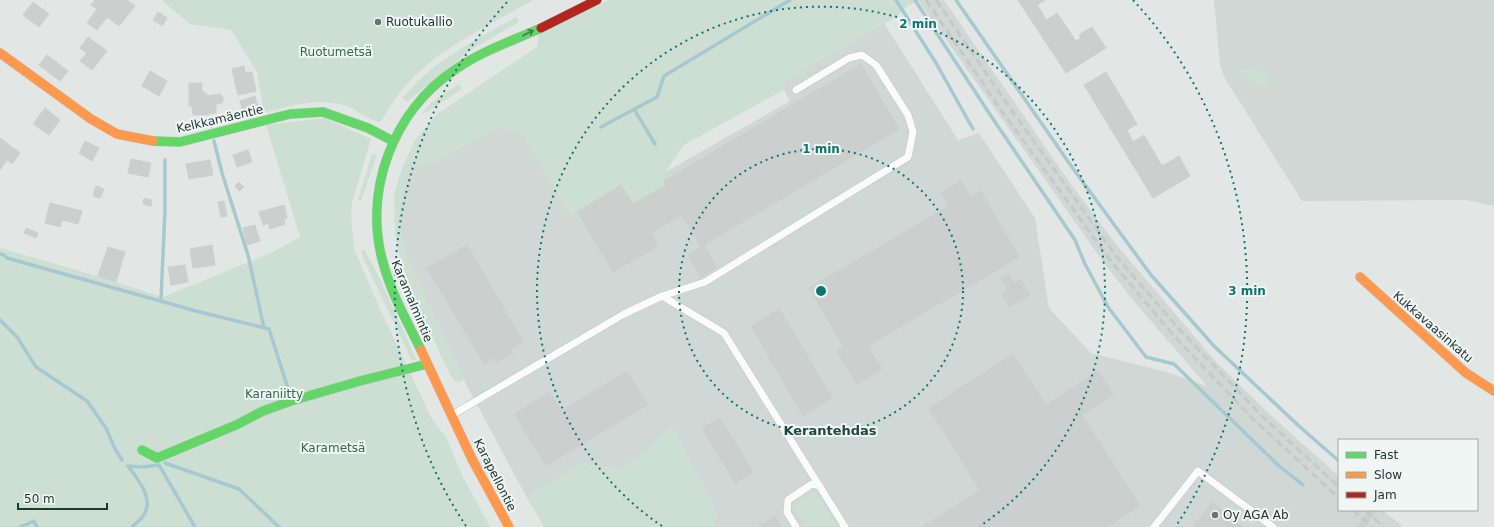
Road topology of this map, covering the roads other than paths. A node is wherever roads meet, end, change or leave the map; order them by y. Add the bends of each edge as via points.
1 (598, 0) edge
2 (518, 27) dead end
3 (492, 48) junction
4 (0, 54) edge
5 (796, 90) dead end
6 (393, 141) junction
7 (1360, 277) dead end
8 (662, 296) junction
9 (427, 364) junction
10 (1494, 391) edge
11 (452, 415) junction
12 (461, 434) joint
13 (142, 450) dead end
14 (820, 486) junction
15 (509, 527) edge
16 (796, 527) edge
17 (845, 527) edge
18 (1154, 527) edge
19 (1273, 527) edge

3 -> 1 street, Karamalmintie via 524,36
2 - 3 street, Karamalmintie
3 - 6 street, Karamalmintie via 436,84 412,111
4 - 6 street, Kelkkamäentie via 91,119 117,134 148,141 180,142 290,114 323,112 368,128
5 - 8 lane via 849,58 862,55 876,65 908,115 913,132 908,157 706,282
6 - 9 street, Karamalmintie via 384,163 378,191 377,237 388,279
7 - 10 street, Kukkavaasinkatu via 1466,373
8 - 11 lane via 624,314
8 - 14 lane via 724,333
9 - 11 street, Karamalmintie
9 - 13 street via 291,401 157,458
11 - 12 street, Karamalmintie
12 - 15 street, Karapellontie
14 - 16 lane via 812,484 788,500 787,512
14 - 17 lane
18 - 19 lane via 1198,471

